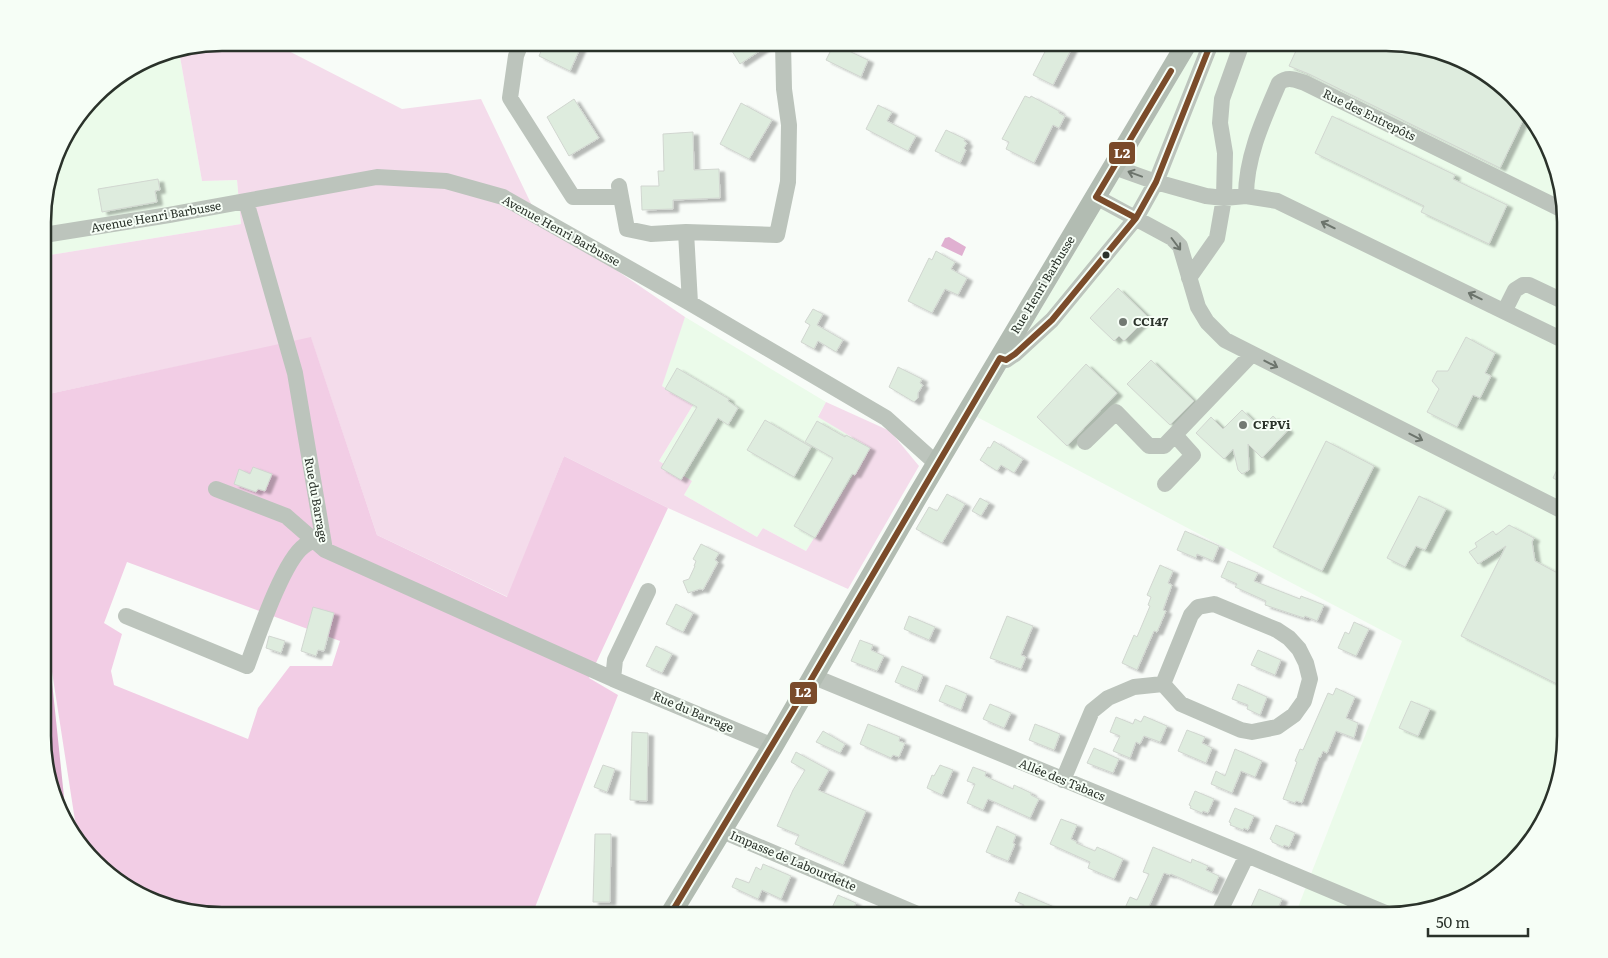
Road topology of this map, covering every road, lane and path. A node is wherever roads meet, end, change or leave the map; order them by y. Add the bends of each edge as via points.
1 (1182, 51) edge
2 (1207, 51) edge
3 (1239, 51) edge
4 (518, 52) edge
5 (783, 52) edge
6 (1114, 167) junction
7 (1156, 182) junction
8 (1246, 196) junction
9 (1096, 197) junction
10 (1224, 198) junction
11 (246, 201) junction
12 (1555, 206) edge
13 (1136, 218) junction
14 (686, 232) junction
15 (51, 234) edge
16 (1189, 278) junction
17 (1556, 298) edge
18 (690, 303) junction
19 (1505, 310) junction
20 (1556, 336) edge
21 (1252, 354) junction
22 (1000, 358) junction
23 (1174, 435) junction
24 (1085, 442) dead end
25 (938, 464) junction
26 (1165, 484) dead end
27 (216, 489) dead end
28 (1556, 507) edge
29 (320, 545) junction
30 (648, 591) dead end
31 (126, 616) dead end
32 (812, 676) junction
33 (613, 679) junction
34 (1163, 684) junction
35 (773, 746) junction
36 (1063, 780) junction
37 (722, 830) junction
38 (1247, 854) junction
39 (900, 906) edge
40 (1222, 906) edge
41 (1368, 906) edge
42 (675, 907) edge

1 - 6 main road, Rue Henri Barbusse
2 - 7 street
3 - 10 street via 1222,99
4 - 14 street via 510,98 572,197 620,192 628,229 651,234
5 - 14 street via 789,125 788,182 777,234
7 -> 6 street
6 - 9 main road, Rue Henri Barbusse
7 - 10 street
7 - 13 street
8 - 10 street
8 - 12 street, Rue des Entrepôts via 1246,181 1256,137 1279,83 1290,78
19 -> 8 street via 1277,201
9 - 13 street
9 - 22 main road, Rue Henri Barbusse
10 - 16 street via 1218,238
11 - 15 street, Avenue Henri Barbusse
11 - 18 street, Avenue Henri Barbusse via 377,177 446,181 503,197
11 - 29 street, Rue du Barrage via 295,373
13 -> 16 street via 1180,246
13 - 22 street via 1052,320 1015,354 1006,360
14 - 18 street
16 - 21 street via 1198,307 1207,322 1225,340
17 - 19 street via 1523,285 1515,290
18 - 25 street, Avenue Henri Barbusse via 886,418
19 - 20 street
21 - 23 street
21 -> 28 street
22 - 25 main road, Rue Henri Barbusse
23 - 24 street via 1164,446 1149,446 1116,412
23 - 26 street via 1193,455
25 - 32 main road, Rue Henri Barbusse
27 - 29 street via 286,516
29 - 31 street via 303,546 294,556 267,612 247,666
29 - 33 street, Rue du Barrage
30 - 33 street via 615,660
32 - 35 main road, Rue Henri Barbusse
32 - 36 street, Allée des Tabacs
33 - 35 street, Rue du Barrage
34 - 34 street via 1181,704 1252,732 1277,727 1294,715 1304,701 1310,679 1299,648 1289,638 1214,604 1198,607 1191,615
34 - 36 street via 1134,688 1108,698 1092,711
35 - 37 main road, Rue Henri Barbusse
36 - 38 street, Allée des Tabacs
37 - 39 street, Impasse de Labourdette
37 - 42 main road, Rue Henri Barbusse
38 - 40 street
38 - 41 street, Allée des Tabacs

